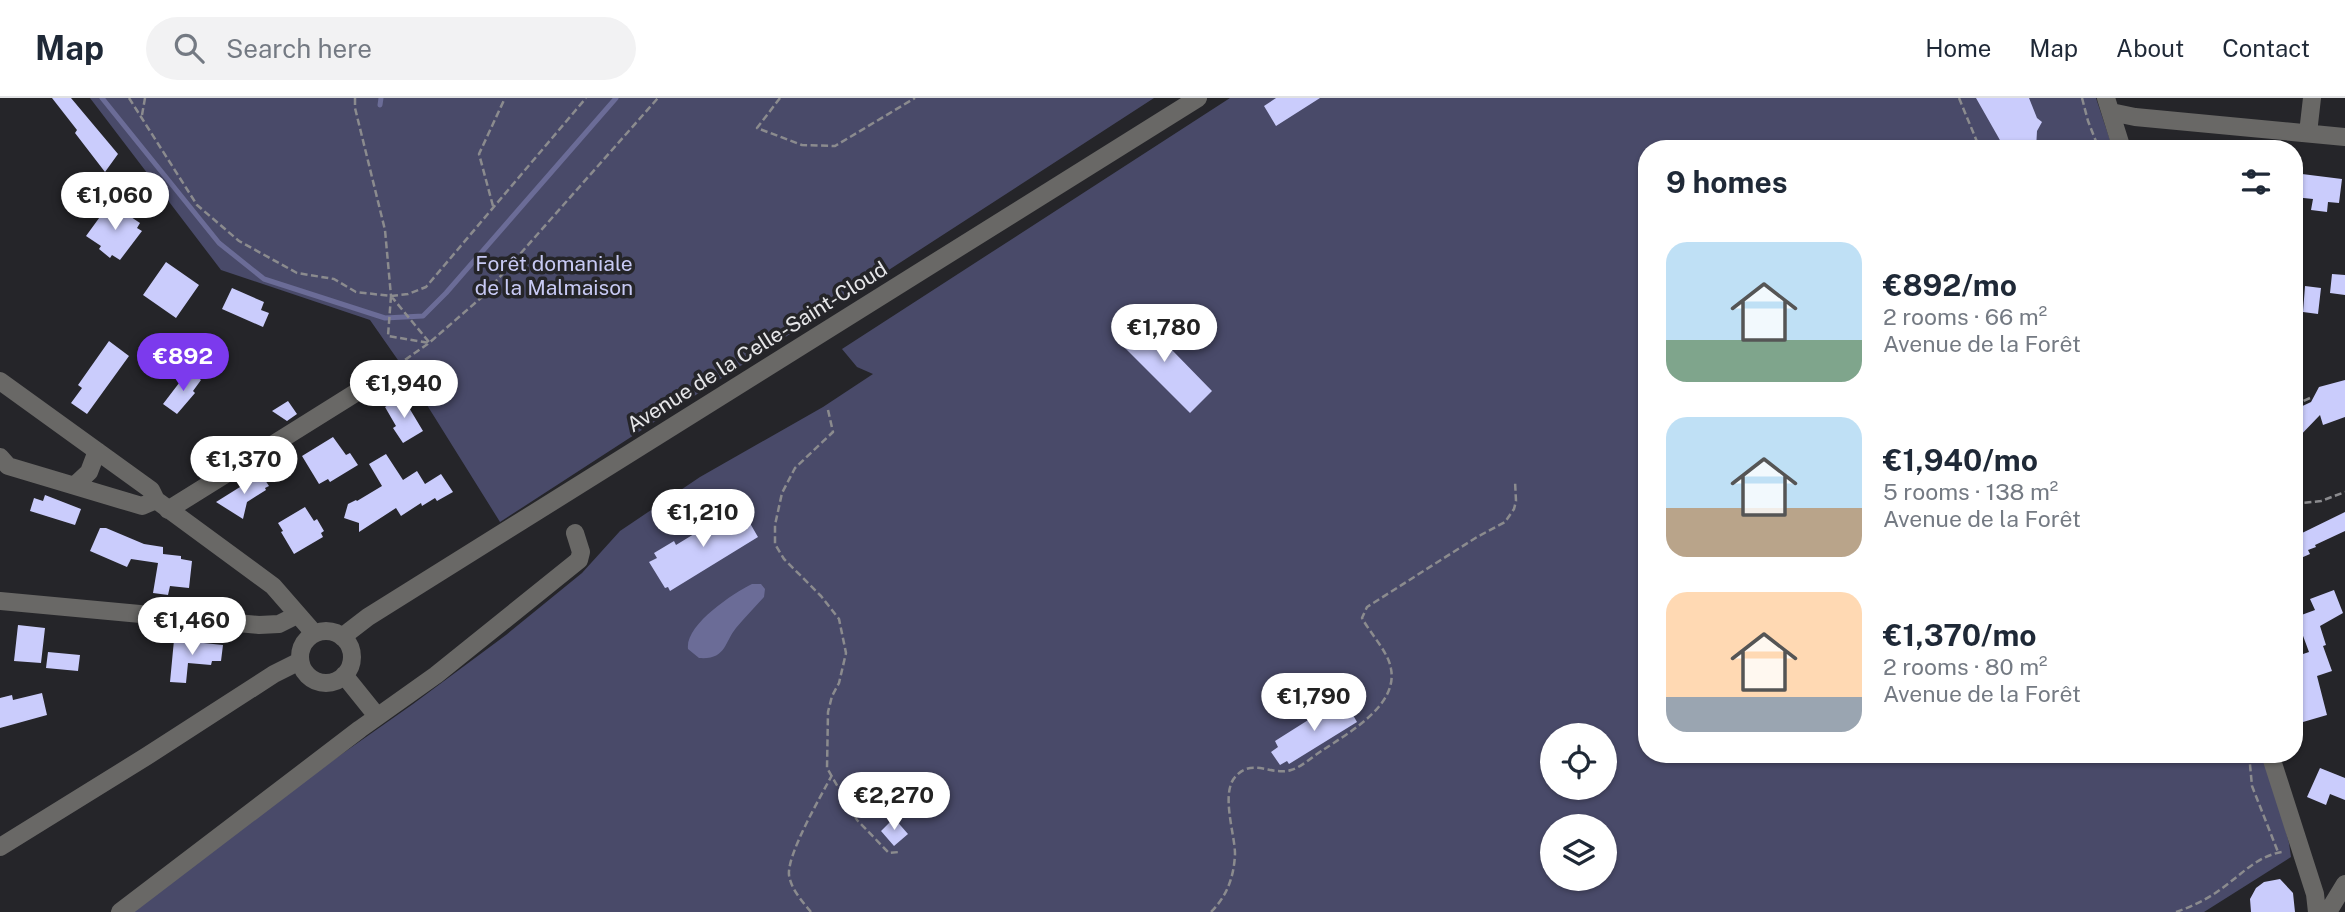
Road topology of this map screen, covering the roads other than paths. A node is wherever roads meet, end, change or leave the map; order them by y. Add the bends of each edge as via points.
1 (1198, 98) edge
2 (2312, 98) edge
3 (2108, 105) edge
4 (2308, 133) junction
5 (2345, 137) edge
6 (2119, 140) edge
7 (0, 381) edge
8 (373, 382) road end
9 (97, 451) junction
10 (0, 457) edge
11 (70, 484) junction
12 (162, 505) junction
13 (575, 533) dead end
14 (0, 601) edge
15 (297, 615) junction
16 (314, 633) junction
17 (342, 636) junction
18 (300, 661) junction
19 (344, 675) junction
20 (377, 716) junction
21 (2273, 763) edge
22 (0, 847) edge
23 (2345, 884) edge
24 (120, 912) edge
25 (2317, 912) edge
26 (2328, 912) edge

1 - 17 street, Avenue de la Celle-Saint-Cloud
2 - 4 street
3 - 4 street via 2135,117
3 - 6 street
4 - 5 street
7 - 9 street
8 - 12 street
9 - 11 street via 89,472
9 - 12 street via 151,490
10 - 11 street via 8,466
11 - 12 street via 142,506
12 - 15 street via 273,586
13 - 20 street via 579,560 436,675
14 - 15 street via 259,625 279,624
15 - 16 street
16 - 17 street
16 - 18 street via 306,640
17 - 19 street via 352,655
18 - 19 street via 304,672 324,683
18 - 22 street
19 - 20 street
20 - 24 street
21 - 25 street
23 - 26 street

